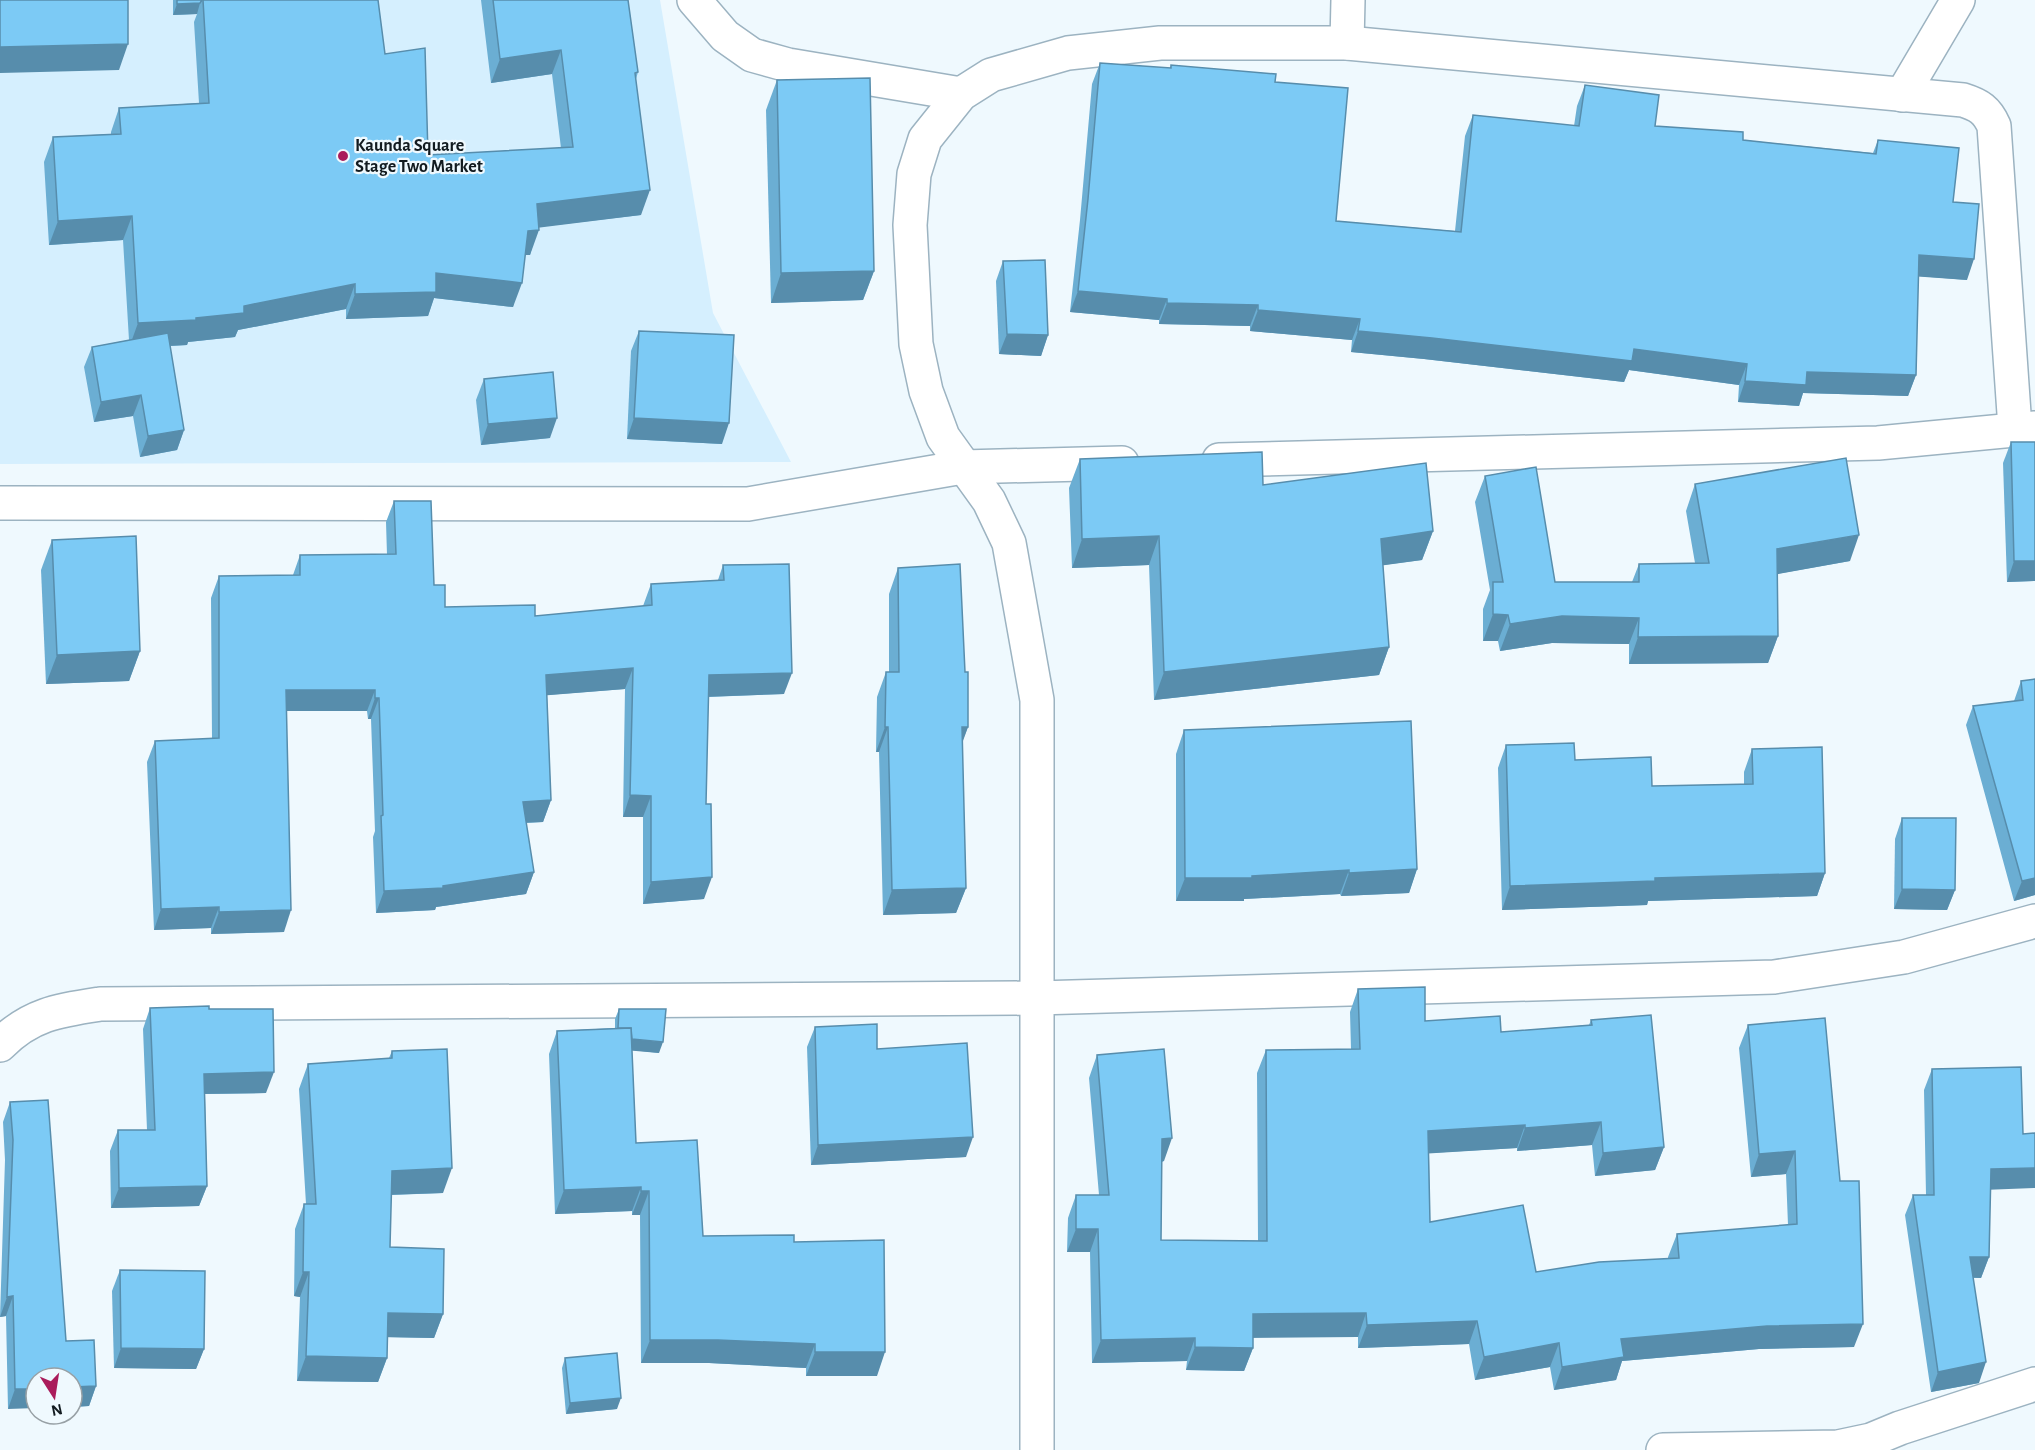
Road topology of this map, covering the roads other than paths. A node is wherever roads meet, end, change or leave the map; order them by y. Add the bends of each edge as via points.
1 (694, 0) edge
2 (1348, 0) edge
3 (1958, 0) edge
4 (1347, 43) junction
5 (961, 93) junction
6 (1902, 95) junction
7 (2025, 428) edge
8 (1189, 461) edge
9 (1153, 462) edge
10 (963, 467) junction
11 (0, 504) edge
12 (2035, 921) edge
13 (1037, 998) junction
14 (0, 1045) edge
15 (2035, 1384) edge
16 (1037, 1450) edge
17 (1663, 1450) edge

1 - 5 street via 725,36 752,55 788,65
2 - 4 street
3 - 6 street
4 - 5 street via 1160,43 1109,47 1068,53 991,75
4 - 6 street
5 - 10 street via 925,138 914,174 910,225 916,344 924,382 943,436
6 - 7 street via 1963,100 1978,105 1994,126
7 - 8 street via 1878,443
9 - 10 street
10 - 11 street via 748,504
10 - 13 street via 990,501 1009,543 1037,700
12 - 13 street via 1904,957 1774,977
13 - 14 street via 100,1004 41,1015 17,1028
13 - 16 street
15 - 17 street via 1871,1440 1838,1447

